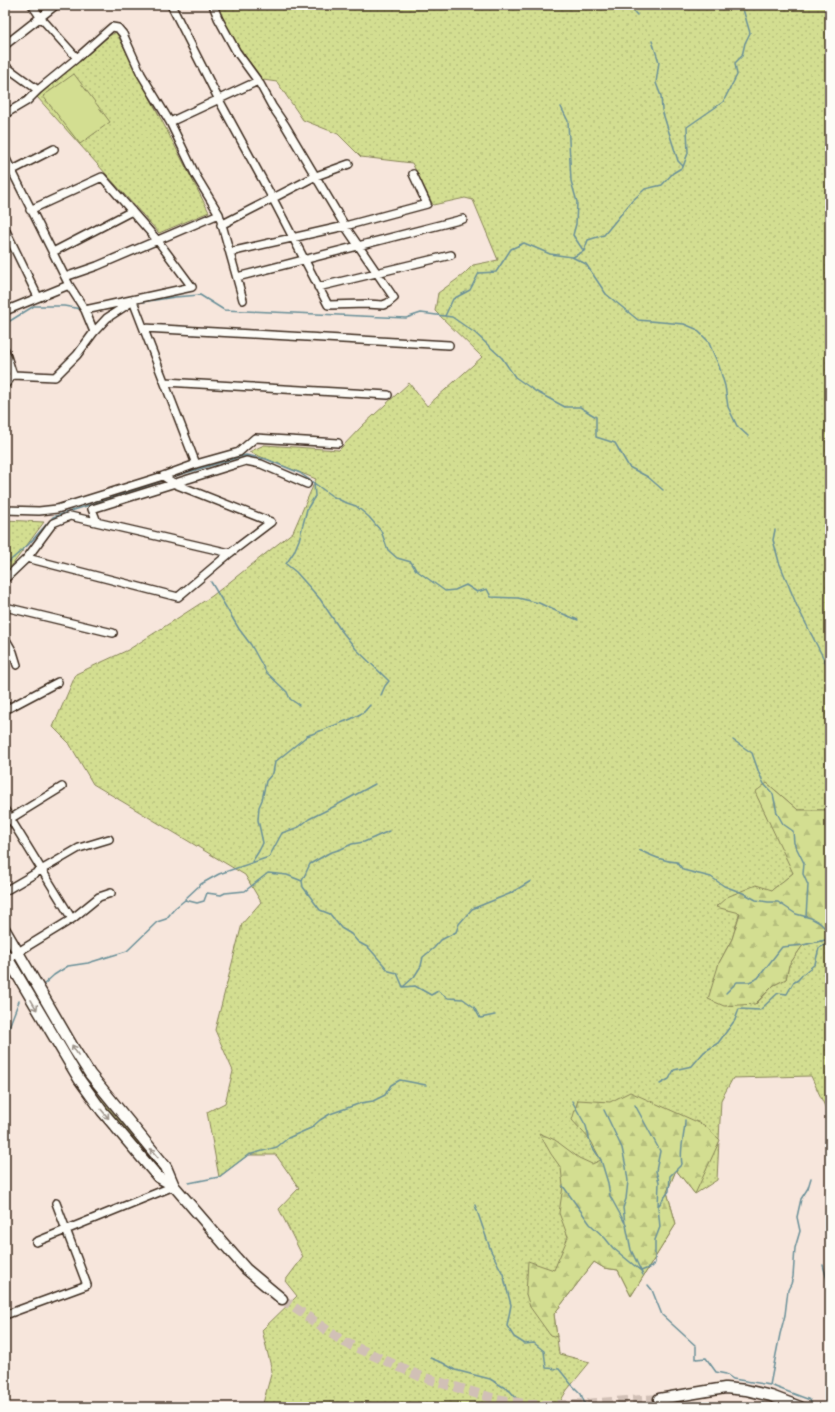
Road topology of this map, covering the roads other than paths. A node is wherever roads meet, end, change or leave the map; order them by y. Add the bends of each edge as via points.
1 (32, 5) edge
2 (56, 5) edge
3 (171, 5) edge
4 (212, 5) edge
5 (40, 18) junction
6 (5, 45) edge
7 (77, 58) junction
8 (5, 66) edge
9 (258, 81) junction
10 (38, 90) junction
11 (219, 100) junction
12 (5, 114) edge
13 (170, 122) junction
14 (54, 149) dead end
15 (5, 157) edge
16 (350, 164) dead end
17 (12, 170) junction
18 (5, 174) edge
19 (413, 174) dead end
20 (316, 176) junction
21 (273, 199) junction
22 (30, 210) junction
23 (132, 211) junction
24 (219, 214) junction
25 (463, 219) dead end
26 (221, 225) junction
27 (345, 226) junction
28 (5, 229) edge
29 (293, 238) junction
30 (158, 240) junction
31 (358, 246) junction
32 (52, 252) junction
33 (230, 252) junction
34 (451, 255) dead end
35 (304, 260) junction
36 (376, 272) junction
37 (65, 277) junction
38 (236, 277) junction
39 (69, 285) junction
40 (318, 287) junction
41 (38, 297) junction
42 (133, 300) junction
43 (243, 300) dead end
44 (85, 310) junction
45 (5, 311) edge
46 (144, 328) junction
47 (94, 332) junction
48 (449, 345) dead end
49 (5, 350) edge
50 (12, 375) junction
51 (165, 382) junction
52 (5, 385) edge
53 (388, 395) dead end
54 (338, 443) dead end
55 (196, 464) junction
56 (162, 476) junction
57 (173, 483) junction
58 (307, 484) dead end
59 (5, 510) edge
60 (97, 522) junction
61 (230, 553) junction
62 (27, 558) junction
63 (5, 579) edge
64 (5, 607) edge
65 (113, 633) dead end
66 (5, 638) edge
67 (17, 665) dead end
68 (58, 682) dead end
69 (5, 710) edge
70 (62, 787) dead end
71 (5, 810) edge
72 (8, 821) edge
73 (110, 839) dead end
74 (42, 870) junction
75 (5, 891) edge
76 (111, 893) dead end
77 (72, 919) junction
78 (5, 930) edge
79 (18, 953) junction
80 (6, 958) edge
81 (33, 978) junction
82 (23, 985) junction
83 (174, 1186) junction
84 (56, 1203) dead end
85 (66, 1230) junction
86 (36, 1242) dead end
87 (282, 1299) tunnel mouth
88 (5, 1315) edge
89 (659, 1399) tunnel mouth
90 (800, 1407) edge

1 - 5 street
2 - 5 street
3 - 11 street
4 - 9 street via 236,51
5 - 6 street
5 - 7 street
7 - 10 street
7 - 13 street via 112,27 118,28 141,74
8 - 10 street
9 - 11 street
9 - 20 street
10 - 12 street
11 - 13 street
11 - 21 street
13 - 24 street via 196,176
14 - 17 street
15 - 17 street
16 - 20 street
17 - 18 street
17 - 22 street
19 - 27 street via 427,204
20 - 21 street
20 - 27 street
21 - 26 street
21 - 29 street
22 - 23 street via 102,177
22 - 32 street
23 - 30 street
23 - 32 street
24 - 26 street
24 - 30 street
25 - 31 street
26 - 33 street
27 - 29 street
27 - 31 street
28 - 41 street
29 - 33 street
29 - 35 street
30 - 37 street
30 - 42 street via 192,287
31 - 35 street
31 - 36 street
32 - 37 street
33 - 38 street
34 - 36 street
35 - 38 street
35 - 40 street
36 - 40 street
36 - 40 street via 394,298 383,305 328,305
37 - 39 street
38 - 43 street
39 - 41 street
39 - 44 street
41 - 45 street
42 - 44 street
42 - 46 street
42 - 47 street via 106,318
44 - 47 street
46 - 48 street
46 - 51 street
47 - 50 street via 77,355 55,377
49 - 50 street
50 - 52 street
51 - 53 street
51 - 55 street
54 - 55 street via 255,438 239,452
55 - 56 street
56 - 57 street
56 - 59 street via 57,509
57 - 58 street via 246,460
57 - 60 street via 92,508
57 - 61 street via 271,522
60 - 61 street
60 - 62 street via 70,516 53,523
61 - 62 street via 178,597
62 - 63 street
64 - 65 street
66 - 67 street
68 - 69 street
70 - 72 street
71 - 72 street
72 - 74 street
73 - 74 street via 79,848
74 - 75 street
74 - 77 street
76 - 77 street via 98,897
77 - 79 street
78 - 79 main road
79 - 80 street
79 - 81 main road
80 - 82 main road
81 - 82 main road
83 -> 81 main road via 166,1167 90,1074
82 -> 83 main road via 78,1079 102,1111 158,1177
83 - 85 street
83 - 87 main road via 246,1269
84 - 85 street
85 - 86 street
85 - 88 street via 87,1285
89 - 90 main road via 725,1388 771,1396

